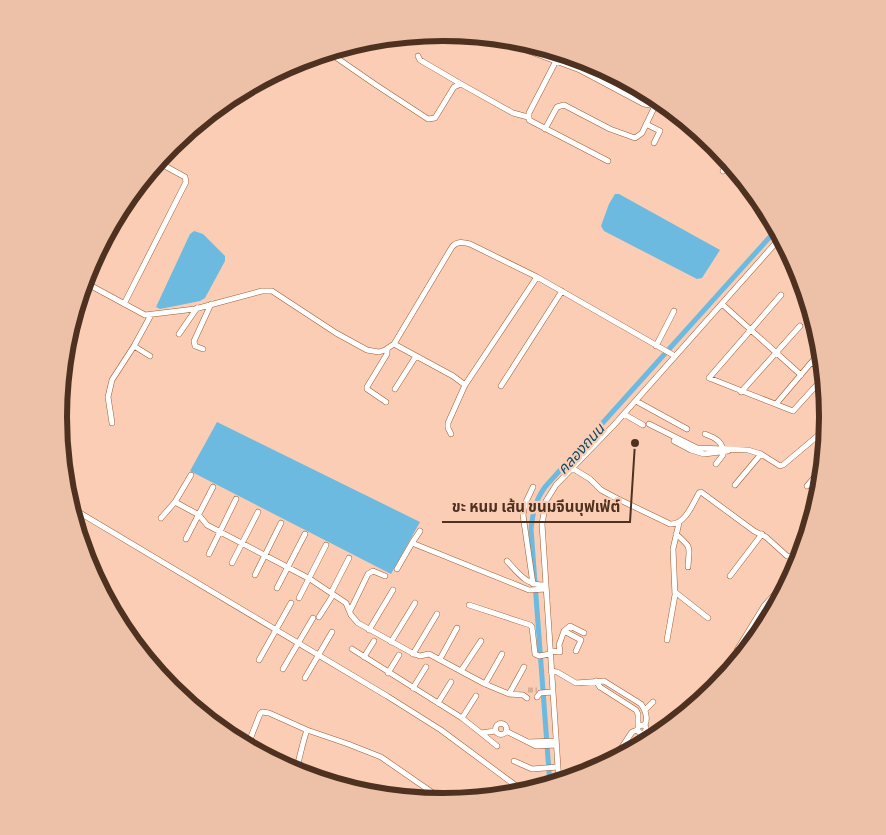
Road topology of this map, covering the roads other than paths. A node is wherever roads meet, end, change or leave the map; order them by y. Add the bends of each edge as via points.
1 (531, 52) edge
2 (418, 56) dead end
3 (336, 57) edge
4 (556, 61) junction
5 (461, 84) junction
6 (653, 106) edge
7 (655, 106) edge
8 (528, 117) junction
9 (646, 124) junction
10 (545, 128) junction
11 (654, 143) dead end
12 (608, 162) dead end
13 (165, 166) dead end
14 (726, 169) edge
15 (723, 171) dead end
16 (776, 243) edge
17 (537, 278) junction
18 (91, 286) edge
19 (562, 291) junction
20 (780, 295) dead end
21 (124, 304) junction
22 (211, 304) junction
23 (722, 304) junction
24 (197, 308) junction
25 (674, 310) dead end
26 (151, 315) junction
27 (800, 326) dead end
28 (750, 329) junction
29 (179, 334) dead end
30 (394, 344) junction
31 (134, 346) junction
32 (659, 347) junction
33 (387, 349) junction
34 (203, 350) dead end
35 (776, 352) junction
36 (673, 355) junction
37 (150, 356) dead end
38 (416, 356) junction
39 (814, 359) edge
40 (812, 362) junction
41 (815, 365) edge
42 (801, 375) junction
43 (465, 385) junction
44 (817, 385) edge
45 (501, 386) dead end
46 (395, 389) dead end
47 (741, 392) junction
48 (636, 401) junction
49 (386, 402) dead end
50 (776, 404) junction
51 (625, 413) junction
52 (112, 423) dead end
53 (687, 429) dead end
54 (451, 434) dead end
55 (705, 434) dead end
56 (818, 435) edge
57 (723, 450) junction
58 (761, 454) junction
59 (716, 464) dead end
60 (572, 468) junction
61 (191, 475) dead end
62 (814, 477) edge
63 (735, 486) dead end
64 (806, 486) dead end
65 (213, 487) dead end
66 (533, 487) dead end
67 (236, 499) dead end
68 (175, 502) junction
69 (258, 512) dead end
70 (79, 513) edge
71 (199, 515) junction
72 (161, 518) dead end
73 (281, 523) dead end
74 (679, 523) junction
75 (420, 531) dead end
76 (220, 532) junction
77 (304, 534) dead end
78 (676, 534) junction
79 (762, 534) junction
80 (186, 539) dead end
81 (412, 543) junction
82 (242, 544) junction
83 (326, 545) dead end
84 (209, 554) dead end
85 (264, 556) junction
86 (793, 556) edge
87 (349, 558) dead end
88 (507, 561) dead end
89 (232, 563) dead end
90 (288, 566) junction
91 (688, 567) dead end
92 (397, 569) dead end
93 (255, 575) dead end
94 (385, 576) dead end
95 (730, 576) dead end
96 (310, 579) junction
97 (534, 587) junction
98 (544, 587) junction
99 (277, 588) dead end
100 (393, 590) dead end
101 (675, 592) junction
102 (332, 594) junction
103 (775, 594) edge
104 (300, 598) dead end
105 (292, 603) dead end
106 (415, 603) dead end
107 (469, 605) dead end
108 (350, 611) junction
109 (437, 614) dead end
110 (708, 618) dead end
111 (457, 628) dead end
112 (276, 630) junction
113 (369, 630) junction
114 (564, 631) junction
115 (332, 632) dead end
116 (584, 633) dead end
117 (667, 640) dead end
118 (374, 641) dead end
119 (480, 641) dead end
120 (391, 642) junction
121 (299, 643) junction
122 (352, 649) dead end
123 (737, 650) dead end
124 (576, 651) dead end
125 (549, 653) junction
126 (413, 654) junction
127 (502, 654) dead end
128 (319, 655) junction
129 (399, 655) dead end
130 (364, 658) junction
131 (440, 659) junction
132 (259, 660) dead end
133 (426, 666) dead end
134 (524, 667) dead end
135 (283, 669) dead end
136 (461, 671) junction
137 (388, 672) junction
138 (551, 672) junction
139 (305, 678) dead end
140 (596, 681) junction
141 (451, 682) dead end
142 (485, 684) junction
143 (413, 688) junction
144 (528, 690) tunnel mouth
145 (551, 692) junction
146 (539, 693) tunnel mouth
147 (509, 694) junction
148 (476, 696) dead end
149 (653, 702) dead end
150 (438, 703) junction
151 (645, 710) junction
152 (462, 718) junction
153 (307, 730) junction
154 (506, 730) junction
155 (640, 730) junction
156 (496, 731) junction
157 (481, 733) junction
158 (647, 733) edge
159 (644, 735) edge
160 (250, 740) edge
161 (554, 743) junction
162 (497, 746) dead end
163 (621, 748) edge
164 (514, 761) dead end
165 (297, 764) edge
166 (556, 767) junction
167 (558, 776) edge
168 (517, 787) edge
169 (434, 794) edge

1 - 4 street
2 - 5 street
3 - 5 street via 428,118 435,118 454,87
4 - 6 street
4 - 8 street
5 - 8 street via 513,113
7 - 9 street
8 - 10 street
9 - 10 street via 635,138 559,105
9 - 11 street via 660,131
10 - 12 street
13 - 21 street via 186,177 186,182
14 - 15 street
16 - 23 street
17 - 19 street
17 - 30 street via 470,244 455,244
17 - 43 street
18 - 21 street
19 - 32 street
19 - 45 street
20 - 28 street
21 - 26 street
22 - 24 street
22 - 33 street via 262,291 276,292 368,350 380,352
22 - 34 street via 194,341 195,346
23 - 28 street
23 - 36 street
24 - 26 street
24 - 29 street
25 - 32 street
26 - 31 street
27 - 35 street
28 - 35 street
28 - 47 street via 709,378
30 - 33 street
30 - 38 street
31 - 37 street
31 - 52 street via 110,385 108,397
32 - 36 street
33 - 49 street via 367,387
35 - 42 street
35 - 47 street
36 - 48 street
38 - 43 street
38 - 46 street
39 - 40 street
40 - 41 street
40 - 42 street
42 - 50 street
43 - 54 street via 448,423
44 - 50 street via 796,410 790,411
47 - 50 street
48 - 51 street
48 - 53 street
51 - 57 street via 697,448
51 - 60 street
55 - 57 street via 718,440
56 - 58 street via 780,466
57 - 58 street via 748,450
57 - 59 street
58 - 63 street
60 - 74 street via 616,498 670,524
60 - 98 street via 556,485 542,514
61 - 68 street
62 - 64 street
65 - 71 street
66 - 97 street via 523,515
67 - 76 street
68 - 71 street
68 - 72 street
69 - 82 street
70 - 112 street
71 - 76 street via 207,525
71 - 80 street
73 - 85 street
74 - 78 street
74 - 79 street via 701,492
75 - 81 street
76 - 82 street
76 - 84 street
77 - 90 street
78 - 91 street via 690,549
78 - 101 street via 673,549
79 - 86 street via 787,556
79 - 95 street
81 - 92 street
81 - 97 street via 498,579
82 - 85 street
82 - 89 street
83 - 96 street
85 - 90 street
85 - 93 street
87 - 102 street
88 - 97 street
90 - 96 street
90 - 99 street
94 - 108 street via 373,571 368,574
96 - 102 street
96 - 104 street
97 - 98 street
98 - 125 street
100 - 113 street
101 - 110 street
101 - 117 street
102 - 108 street via 346,602
102 - 121 street
103 - 123 street
105 - 112 street
106 - 120 street
107 - 125 street via 530,625 533,651 539,656
108 - 113 street via 358,623
109 - 126 street
111 - 131 street
112 - 121 street
112 - 132 street
113 - 120 street
114 - 116 street via 570,626
114 - 124 street via 581,640
114 - 125 street via 560,652
115 - 128 street
118 - 130 street
119 - 136 street
120 - 126 street
121 - 128 street
121 - 135 street
122 - 130 street
125 - 138 street
126 - 131 street via 429,654
127 - 142 street
128 - 139 street
128 - 168 street via 441,730
129 - 137 street
130 - 137 street
131 - 136 street
133 - 143 street
134 - 147 street
136 - 142 street
137 - 143 street
138 - 140 street via 576,683
138 - 145 street
140 - 151 street via 604,681 641,704
140 - 155 street via 600,687 636,710
141 - 150 street
142 - 147 street
143 - 150 street
144 - 147 street via 525,696
145 - 146 street
145 - 161 street
148 - 152 street
149 - 151 street
150 - 152 street
151 - 155 street via 646,728
152 - 157 street
153 - 160 street via 262,712
153 - 165 street
153 - 169 street via 381,757
154 - 156 street via 501,735
154 - 156 street via 501,724 496,726
154 - 161 street via 529,742
155 - 158 street
155 - 159 street
155 - 163 street via 632,732
156 - 157 street
157 - 162 street
161 - 166 street
164 - 166 street via 532,769
166 - 167 street

